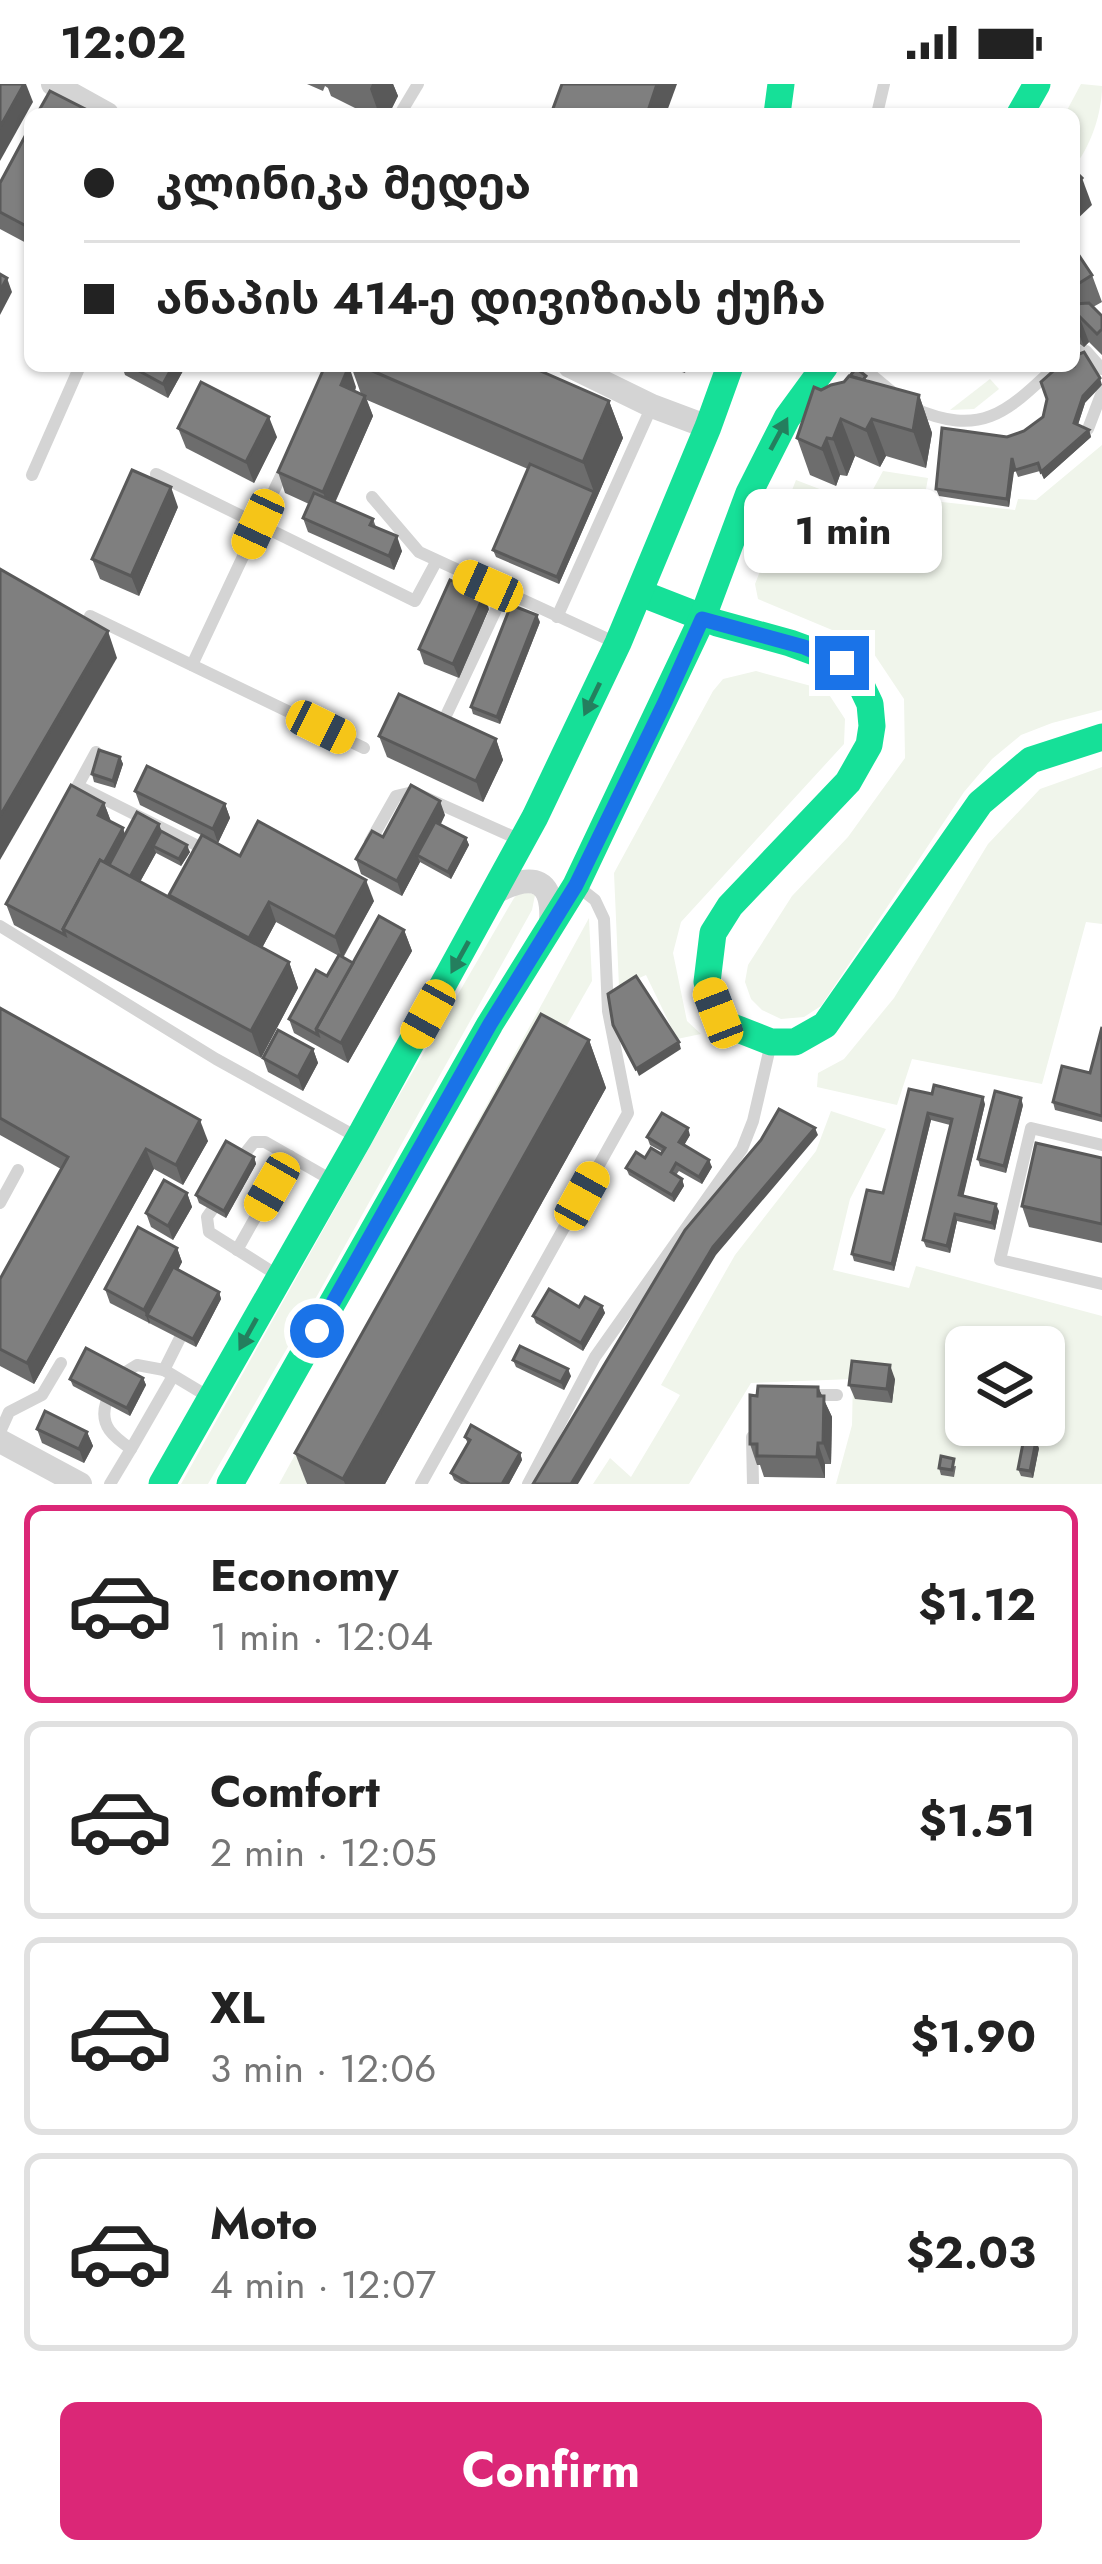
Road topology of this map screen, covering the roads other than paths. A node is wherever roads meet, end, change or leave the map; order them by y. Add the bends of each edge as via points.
1 (52, 90) edge
2 (92, 108) edge
3 (1080, 351) edge
4 (1102, 370) edge
5 (77, 372) edge
6 (582, 372) edge
7 (728, 372) edge
8 (821, 372) edge
9 (868, 372) edge
10 (1049, 372) edge
11 (1102, 392) edge
12 (652, 406) junction
13 (708, 427) junction
14 (1088, 428) edge
15 (296, 445) edge
16 (156, 474) edge
17 (32, 475) dead end
18 (372, 497) dead end
19 (258, 524) junction
20 (436, 562) junction
21 (503, 593) junction
22 (640, 593) junction
23 (91, 616) edge
24 (557, 616) junction
25 (702, 619) junction
26 (618, 644) junction
27 (192, 664) junction
28 (442, 724) edge
29 (1102, 737) edge
30 (364, 748) dead end
31 (96, 752) edge
32 (78, 786) junction
33 (67, 806) edge
34 (523, 841) junction
35 (364, 854) edge
36 (232, 863) edge
37 (576, 885) junction
38 (497, 891) junction
39 (11, 905) edge
40 (0, 926) edge
41 (551, 926) junction
42 (771, 1042) junction
43 (359, 1138) junction
44 (1102, 1145) edge
45 (243, 1156) edge
46 (290, 1156) junction
47 (18, 1170) dead end
48 (334, 1182) junction
49 (0, 1203) edge
50 (212, 1210) edge
51 (237, 1250) junction
52 (280, 1276) junction
53 (1102, 1284) edge
54 (180, 1338) edge
55 (61, 1363) dead end
56 (124, 1373) edge
57 (169, 1373) junction
58 (792, 1395) edge
59 (837, 1395) dead end
60 (212, 1399) junction
61 (106, 1403) edge
62 (753, 1413) edge
63 (0, 1432) edge
64 (0, 1441) edge
65 (131, 1449) junction
66 (80, 1484) edge
67 (110, 1484) edge
68 (163, 1484) edge
69 (230, 1484) edge
70 (421, 1484) edge
71 (528, 1484) edge
72 (753, 1484) edge

1 - 2 street
3 - 4 lane
5 - 17 lane
6 - 12 street
7 - 13 main road
25 -> 8 main road via 749,493
9 - 10 lane via 914,409 968,422 1000,414
11 - 14 lane
12 - 13 street
12 - 24 lane
13 - 22 main road
15 - 19 lane
16 - 19 lane
18 - 20 lane
19 - 20 lane via 415,601
19 - 27 lane
20 - 21 lane
21 - 24 lane
21 - 28 lane
22 - 25 main road
22 - 26 main road
23 - 27 lane
24 - 26 lane
25 - 37 main road
25 - 42 main road via 842,663 865,688 874,723 848,782 713,933 707,982 718,1013
26 -> 34 main road
27 - 30 lane
29 - 42 main road via 1031,760 980,803 825,1025 795,1042
31 - 32 lane
32 - 33 lane
32 - 36 lane
34 - 35 lane via 413,792 389,805
34 - 38 main road
37 - 41 main road
37 - 70 lane via 604,920 608,1011 628,1113
38 - 41 street via 524,880 544,886
38 -> 43 main road
39 - 40 lane
40 - 43 lane
41 - 69 main road
42 - 71 lane via 742,1149 595,1357
43 - 48 main road
44 - 53 lane via 1031,1128 1000,1260
45 - 46 lane via 260,1141
46 - 48 lane
46 - 51 lane
47 - 49 lane
48 - 52 main road
50 - 51 lane via 209,1232
51 - 52 lane
52 -> 60 main road
54 - 57 lane
55 - 63 lane via 43,1395 9,1412
56 - 57 lane via 137,1365
57 - 60 lane
57 - 65 lane
58 - 59 lane
60 - 68 main road
61 - 65 lane via 108,1431
62 - 72 lane
64 - 66 street
65 - 67 lane

